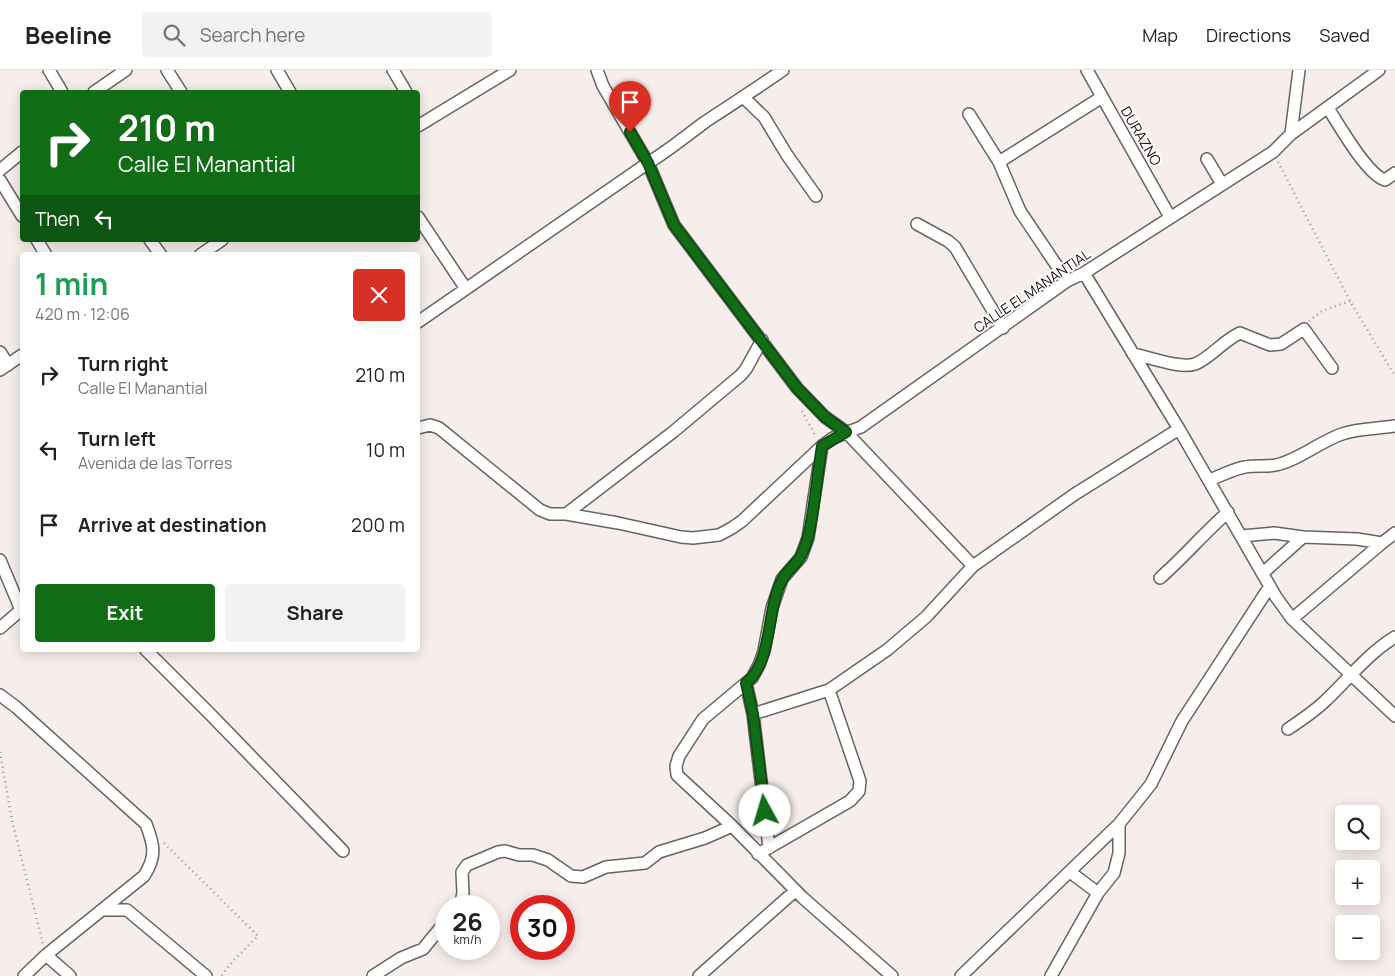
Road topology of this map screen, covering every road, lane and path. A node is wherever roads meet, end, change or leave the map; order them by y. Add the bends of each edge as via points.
1 (48, 70) edge
2 (126, 70) edge
3 (167, 70) edge
4 (277, 70) edge
5 (393, 70) edge
6 (510, 70) edge
7 (597, 70) edge
8 (783, 70) edge
9 (1087, 70) edge
10 (1299, 70) edge
11 (1379, 70) edge
12 (61, 90) edge
13 (97, 90) edge
14 (180, 90) edge
15 (289, 90) edge
16 (405, 90) edge
17 (1102, 97) junction
18 (744, 98) junction
19 (1328, 108) junction
20 (969, 114) dead end
21 (420, 119) edge
22 (1291, 134) junction
23 (1272, 152) junction
24 (20, 154) edge
25 (1207, 159) dead end
26 (999, 162) junction
27 (648, 163) junction
28 (0, 170) edge
29 (1395, 173) edge
30 (0, 180) edge
31 (1222, 184) junction
32 (816, 196) dead end
33 (20, 213) edge
34 (1170, 217) junction
35 (420, 220) edge
36 (917, 224) dead end
37 (219, 247) edge
38 (207, 252) edge
39 (1084, 273) junction
40 (1067, 281) junction
41 (466, 289) junction
42 (1350, 301) junction
43 (420, 321) edge
44 (1003, 328) junction
45 (1304, 329) junction
46 (762, 340) junction
47 (0, 352) edge
48 (1133, 354) junction
49 (20, 356) edge
50 (4, 368) edge
51 (1332, 368) dead end
52 (1395, 376) edge
53 (797, 388) junction
54 (1395, 426) edge
55 (420, 428) edge
56 (1179, 429) junction
57 (846, 432) junction
58 (822, 446) junction
59 (1209, 480) junction
60 (1228, 512) junction
61 (566, 514) junction
62 (1395, 533) edge
63 (1242, 536) junction
64 (1303, 536) junction
65 (1382, 543) junction
66 (0, 560) edge
67 (973, 566) junction
68 (1263, 573) junction
69 (1160, 578) dead end
70 (1270, 586) junction
71 (20, 605) edge
72 (20, 612) edge
73 (1292, 619) junction
74 (0, 628) edge
75 (1395, 637) edge
76 (148, 652) edge
77 (1350, 675) junction
78 (746, 683) junction
79 (829, 690) junction
80 (0, 695) edge
81 (753, 714) junction
82 (1395, 716) edge
83 (1288, 729) dead end
84 (0, 753) edge
85 (1119, 824) junction
86 (732, 826) junction
87 (160, 838) dead end
88 (343, 851) dead end
89 (763, 851) junction
90 (1070, 872) junction
91 (134, 886) junction
92 (795, 891) junction
93 (1098, 893) junction
94 (463, 895) edge
95 (102, 910) junction
96 (127, 910) junction
97 (435, 934) edge
98 (46, 955) junction
99 (24, 976) edge
100 (70, 976) edge
101 (206, 976) edge
102 (222, 976) edge
103 (373, 976) edge
104 (699, 976) edge
105 (892, 976) edge
106 (961, 976) edge
107 (1051, 976) edge

1 - 12 street
2 - 13 street
3 - 14 street
4 - 15 street
5 - 16 street
6 - 21 street
7 - 27 street
8 - 18 street
9 - 17 street, DURAZNO
10 - 22 street
11 - 19 street, CALLE EL MANANTIAL
17 - 26 street
17 - 34 street, DURAZNO
18 - 27 street
18 - 32 street via 764,117
19 - 22 street, CALLE EL MANANTIAL
19 - 29 street via 1378,178 1385,180
20 - 26 street
22 - 23 street, CALLE EL MANANTIAL
23 - 31 street, CALLE EL MANANTIAL
23 - 42 path
24 - 28 street
25 - 31 street
26 - 40 street via 1020,211
27 - 41 street
27 - 46 street via 674,225
30 - 33 street
31 - 34 street, CALLE EL MANANTIAL
34 - 39 street, CALLE EL MANANTIAL
35 - 41 street
36 - 44 street via 955,247
37 - 38 street
39 - 40 street, CALLE EL MANANTIAL
39 - 48 street
40 - 44 street, CALLE EL MANANTIAL
41 - 43 street
42 - 45 path via 1322,311
42 - 52 path
44 - 57 street, CALLE EL MANANTIAL via 862,427
45 - 48 street via 1281,344 1270,345 1240,333 1196,364 1185,365
45 - 51 street
46 - 53 street
46 - 61 street via 741,375
47 - 50 street
48 - 56 street
49 - 50 street
53 - 57 street via 825,417
53 - 58 path via 802,412
54 - 59 street via 1358,429 1275,465 1242,467
55 - 61 street, CALLE EL MANANTIAL via 430,425 440,428 540,510
56 - 59 street
56 - 67 street via 1075,494
57 - 58 street, CALLE EL MANANTIAL
57 - 67 street
58 - 61 street, CALLE EL MANANTIAL via 742,521 726,532 705,538 681,538
58 - 78 street via 808,538 801,557 782,579 772,608 764,651 752,678
59 - 60 street
60 - 63 street
60 - 69 street
62 - 65 street
63 - 64 street via 1274,533
63 - 68 street
64 - 65 street
64 - 68 street
65 - 73 street
66 - 71 street
67 - 79 street via 926,618
68 - 70 street
70 - 73 street
70 - 85 street via 1182,721 1151,784
72 - 74 street
73 - 77 street
75 - 77 street
76 - 88 street
77 - 82 street
77 - 83 street via 1323,703
78 - 81 street
78 - 86 street via 703,719 676,766 677,775
79 - 81 street
79 - 89 street via 860,781 859,791 850,801
80 - 91 street via 146,824 154,843 150,866
81 - 89 street
84 - 98 path via 12,821
85 - 90 street
85 - 93 street via 1119,853 1114,873
86 - 89 street
86 - 94 street via 659,852 645,863 606,867 583,877 571,876 548,860 533,855 498,852 467,865 462,872
87 - 102 path via 258,936
89 - 92 street
90 - 93 street
90 - 106 street
91 - 95 street
91 - 96 street
92 - 104 street
92 - 105 street
93 - 107 street
95 - 96 street
95 - 98 street
96 - 101 street
97 - 103 street via 423,949 401,958
98 - 99 street
98 - 100 street

